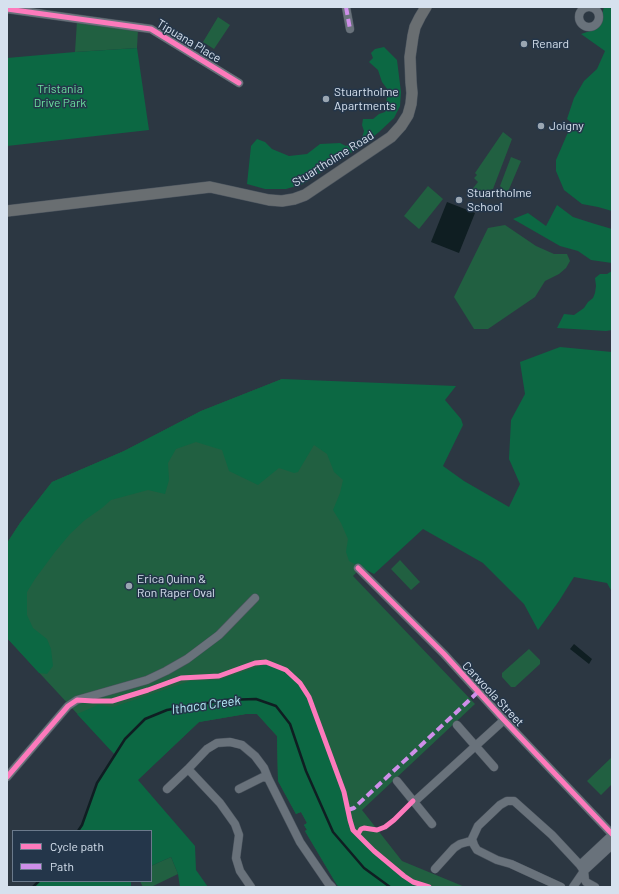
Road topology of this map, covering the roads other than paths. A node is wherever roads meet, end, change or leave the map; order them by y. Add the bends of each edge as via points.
1 (346, 7) edge
2 (426, 7) edge
3 (7, 10) edge
4 (350, 29) dead end
5 (239, 83) dead end
6 (7, 211) edge
7 (358, 568) dead end
8 (256, 598) dead end
9 (504, 720) junction
10 (457, 725) dead end
11 (476, 746) junction
12 (494, 767) dead end
13 (188, 769) junction
14 (7, 777) edge
15 (268, 778) junction
16 (397, 781) dead end
17 (167, 789) dead end
18 (239, 790) dead end
19 (414, 802) junction
20 (432, 824) dead end
21 (612, 835) edge
22 (472, 841) junction
23 (612, 845) edge
24 (582, 868) junction
25 (435, 869) dead end
26 (251, 887) edge
27 (332, 887) edge
28 (560, 887) edge
29 (573, 887) edge
30 (595, 887) edge

1 - 4 street
2 - 6 main road, Stuartholme Road via 413,36 410,57 411,104 401,126 392,137 305,195 282,201 268,200 210,187
3 - 5 street, Tipuana Place via 151,29
7 - 9 street, Carwoola Street via 444,654
8 - 14 street via 219,636 182,662 147,680 77,700 68,706
9 - 11 street
9 - 21 street, Carwoola Street
10 - 11 street
11 - 12 street
11 - 19 street
13 - 15 street via 207,749 217,743 230,742 242,745 255,756
13 - 17 street
13 - 26 street via 220,803 235,824 239,834 236,858 240,871
15 - 18 street via 263,777
15 - 27 street via 300,842
16 - 19 street
19 - 20 street
21 - 24 street
22 - 24 street via 478,826 500,805 514,801 552,835
22 - 25 street via 454,848
22 - 28 street via 477,850 484,854
23 - 24 street
24 - 29 street
24 - 30 street via 586,882

